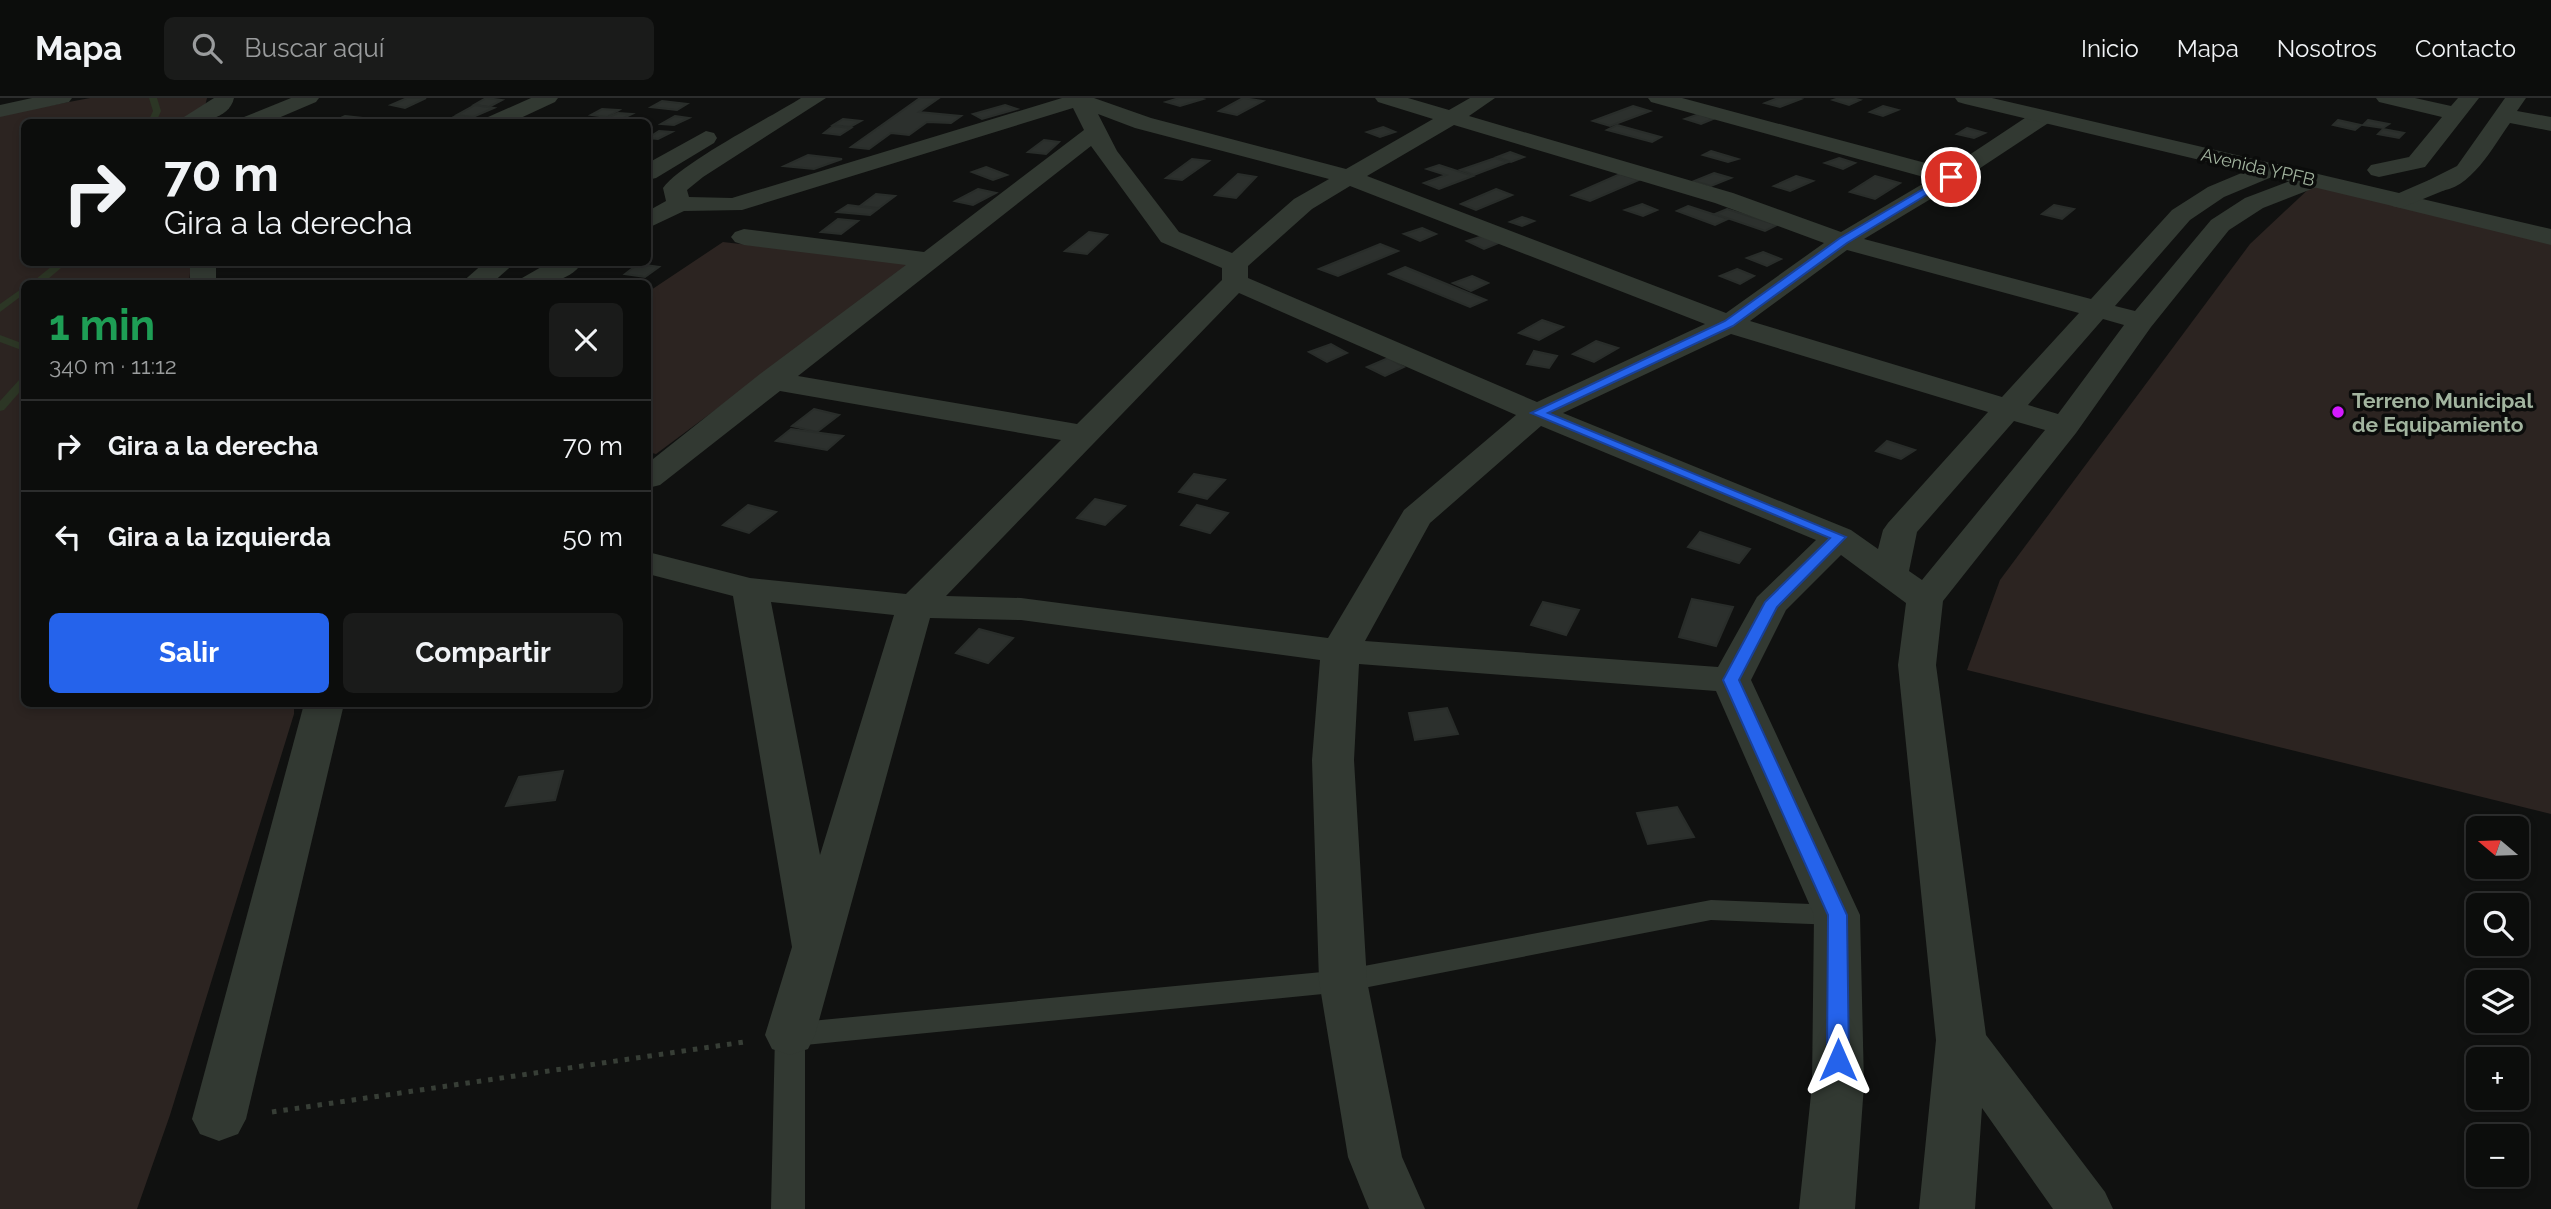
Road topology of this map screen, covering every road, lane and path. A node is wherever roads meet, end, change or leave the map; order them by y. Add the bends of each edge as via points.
1 (62, 98) edge
2 (224, 98) edge
3 (309, 98) edge
4 (548, 98) edge
5 (778, 98) edge
6 (816, 98) edge
7 (1385, 98) edge
8 (1485, 98) edge
9 (1658, 98) edge
10 (1965, 98) edge
11 (2386, 98) edge
12 (1079, 99) edge
13 (2462, 106) edge
14 (2510, 107) edge
15 (0, 111) edge
16 (2042, 117) junction
17 (1451, 118) junction
18 (197, 119) edge
19 (259, 119) edge
20 (502, 119) edge
21 (2551, 124) edge
22 (1096, 131) junction
23 (2353, 163) dead end
24 (2272, 169) junction
25 (2379, 170) junction
26 (651, 171) edge
27 (1347, 177) junction
28 (1951, 177) junction
29 (2314, 180) junction
30 (2437, 185) junction
31 (2475, 194) dead end
32 (2402, 201) junction
33 (679, 204) junction
34 (651, 219) edge
35 (744, 237) dead end
36 (2551, 237) edge
37 (1843, 241) junction
38 (927, 260) junction
39 (498, 266) edge
40 (563, 266) edge
41 (1235, 273) junction
42 (478, 280) edge
43 (538, 280) edge
44 (2099, 310) junction
45 (2141, 321) junction
46 (1729, 324) junction
47 (771, 380) junction
48 (2011, 408) junction
49 (1537, 413) junction
50 (2065, 426) junction
51 (1084, 435) junction
52 (651, 476) edge
53 (1839, 537) junction
54 (651, 564) edge
55 (1890, 574) junction
56 (750, 589) junction
57 (1926, 600) junction
58 (915, 606) junction
59 (1340, 651) junction
60 (1731, 680) junction
61 (323, 707) edge
62 (1838, 915) junction
63 (814, 951) junction
64 (1343, 981) junction
65 (790, 1035) junction
66 (1961, 1040) junction
67 (219, 1119) joint
68 (788, 1209) edge
69 (1397, 1209) edge
70 (1827, 1209) edge
71 (1947, 1209) edge
72 (2085, 1209) edge

1 - 15 street
2 - 18 street
3 - 19 street
4 - 20 street
5 - 26 street
6 - 33 street via 685,180 675,188
7 - 17 street
8 - 17 street
9 - 28 street
10 - 16 street, Avenida YPFB
11 - 13 street
12 - 22 street
12 - 27 street via 1143,123
12 - 33 street via 744,202
13 - 25 street via 2417,162
14 - 21 street
14 - 30 street via 2465,171
16 - 24 street, Avenida YPFB
16 - 28 street
17 - 27 street
17 - 37 street via 1724,198
22 - 38 street
22 - 41 street via 1124,179 1170,237
23 - 25 street
24 - 29 street, Avenida YPFB
24 - 44 street via 2216,192 2181,215
25 - 29 street
25 - 30 street
27 - 41 street via 1303,204
27 - 46 street
28 - 37 street
29 - 32 street, Avenida YPFB
29 - 45 street via 2254,202 2220,225
30 - 31 street
30 - 32 street
32 - 36 street, Avenida YPFB
33 - 34 street
35 - 38 street
37 - 44 street
37 - 46 street
38 - 47 street
39 - 42 street
40 - 43 street
41 - 49 street
41 - 51 street
44 - 45 street
44 - 48 street
45 - 50 street
46 - 48 street
46 - 49 street
47 - 51 street
47 - 52 street
48 - 50 street
48 - 55 street via 1900,530
49 - 53 street
49 - 59 street via 1416,517
50 - 57 street
51 - 58 street
53 - 55 street
53 - 60 street via 1770,605
54 - 56 street
55 - 57 street
56 - 58 street
56 - 63 street
57 - 66 street via 1917,666
58 - 59 street via 1021,609
58 - 63 street
59 - 60 street
59 - 64 street via 1333,761
60 - 62 street
61 - 67 street
62 - 64 lane via 1711,911
62 - 70 street via 1838,1085
63 - 65 street
64 - 65 lane
64 - 69 street via 1376,1157
65 - 67 path
65 - 68 lane
66 - 71 street
66 - 72 street

